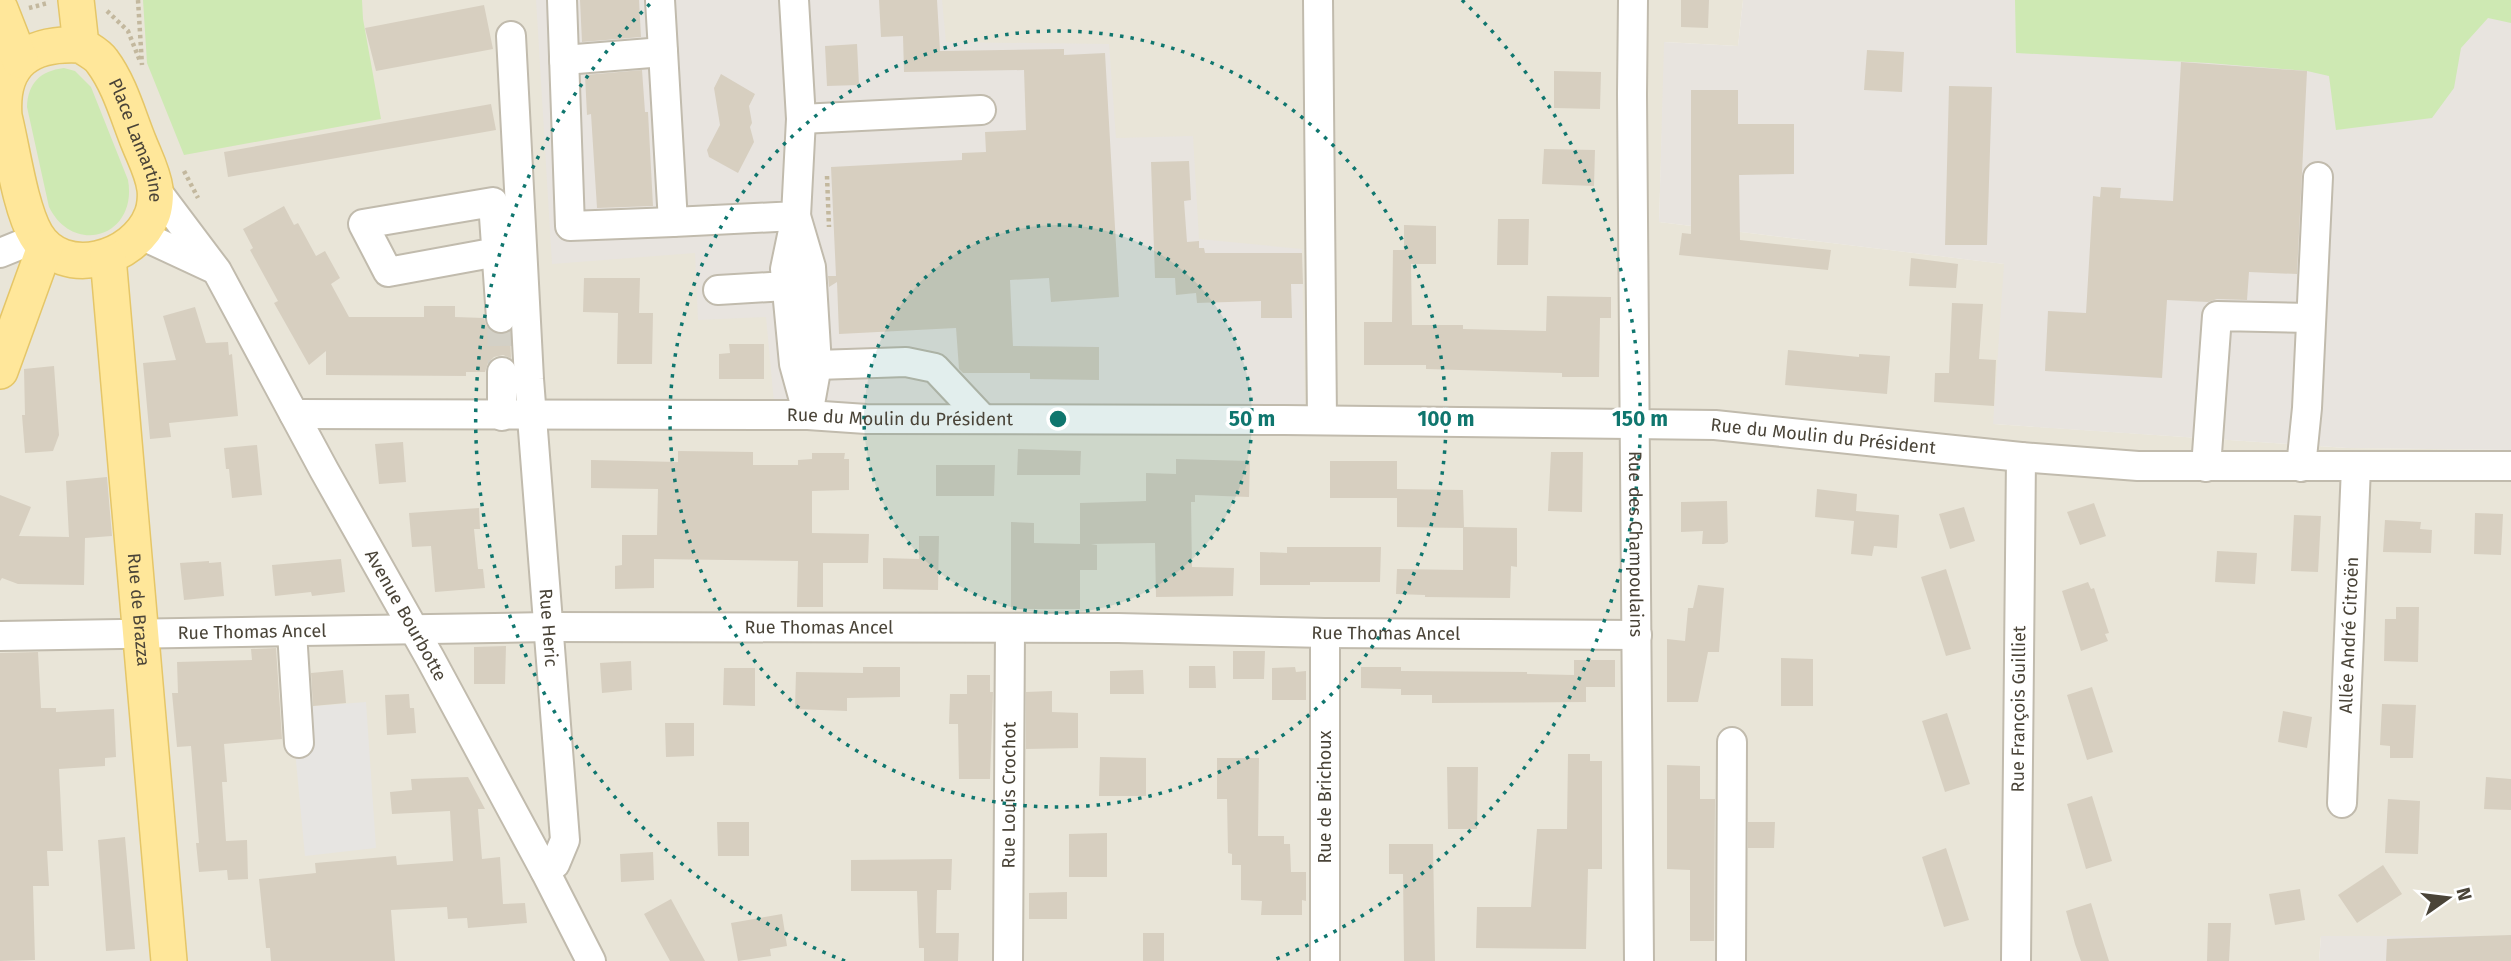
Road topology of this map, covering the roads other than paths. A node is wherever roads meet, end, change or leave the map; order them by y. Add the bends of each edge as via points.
1 (562, 0) edge
2 (660, 0) edge
3 (794, 0) edge
4 (1318, 0) edge
5 (1633, 0) edge
6 (90, 4) edge
7 (0, 9) edge
8 (511, 36) dead end
9 (81, 45) junction
10 (663, 52) junction
11 (20, 60) junction
12 (564, 60) junction
13 (1, 97) edge
14 (981, 110) dead end
15 (801, 119) junction
16 (2318, 177) dead end
17 (156, 190) junction
18 (796, 216) junction
19 (673, 222) junction
20 (141, 235) junction
21 (41, 242) junction
22 (496, 252) dead end
23 (0, 253) edge
24 (108, 257) junction
25 (218, 271) junction
26 (787, 286) junction
27 (718, 290) dead end
28 (502, 318) tunnel mouth
29 (2311, 318) junction
30 (6, 323) edge
31 (817, 365) junction
32 (0, 371) edge
33 (502, 372) tunnel mouth
34 (295, 414) junction
35 (808, 415) junction
36 (502, 416) junction
37 (532, 416) junction
38 (983, 419) junction
39 (1322, 421) junction
40 (1636, 424) junction
41 (2021, 457) junction
42 (2511, 466) edge
43 (2206, 467) junction
44 (2301, 467) junction
45 (2356, 467) junction
46 (549, 627) junction
47 (1010, 629) junction
48 (414, 630) junction
49 (292, 632) junction
50 (141, 633) junction
51 (1325, 633) junction
52 (1637, 635) junction
53 (0, 636) edge
54 (1732, 742) dead end
55 (299, 743) dead end
56 (2342, 803) dead end
57 (545, 871) junction
58 (586, 958) edge
59 (169, 961) edge
60 (1008, 961) edge
61 (1325, 961) edge
62 (1639, 961) edge
63 (1731, 961) edge
64 (2017, 961) edge

1 - 12 street
2 - 10 street
3 - 15 street
4 - 39 street
5 - 40 street, Rue des Champoulains
6 - 9 main road
7 - 11 main road
8 - 37 street, Rue Heric
9 - 11 main road via 38,49
9 - 17 main road, Place Lamartine via 100,57 114,78
10 - 12 street
10 - 19 street
11 - 13 main road via 7,76
12 - 19 street via 570,226
13 - 21 main road via 27,215
14 - 15 street
15 - 18 street
16 - 29 street
17 - 20 main road, Place Lamartine via 153,214
17 - 25 street, Avenue Bourbotte
18 - 19 street
18 - 26 street via 785,269
18 - 31 street via 811,267
20 - 24 main road
20 - 25 street
21 - 23 street
21 - 24 main road via 70,258
21 - 30 main road
22 - 28 street
24 - 50 main road, Rue de Brazza
25 - 34 street, Avenue Bourbotte
26 - 27 street
26 - 35 street via 794,363
29 - 43 street via 2217,316
29 - 44 street
30 - 32 main road
31 - 35 street
31 - 38 street via 906,362 935,368
33 - 36 street
34 - 36 street, Rue du Moulin du Président
34 - 48 street, Avenue Bourbotte
35 - 37 street, Rue du Moulin du Président
35 - 38 street, Rue du Moulin du Président
36 - 37 street, Rue du Moulin du Président
37 - 46 street, Rue Heric
38 - 39 street, Rue du Moulin du Président
39 - 40 street, Rue du Moulin du Président
40 - 41 street, Rue du Moulin du Président via 1715,425
40 - 52 street, Rue des Champoulains
41 - 43 street, Rue du Moulin du Président
41 - 64 street, Rue François Guilliet
42 - 45 street, Rue du Moulin du Président
43 - 44 street, Rue du Moulin du Président
44 - 45 street, Rue du Moulin du Président
45 - 56 street, Allée André Citroën
46 - 47 street, Rue Thomas Ancel
46 - 48 street, Rue Thomas Ancel
46 - 57 street, Rue Heric via 565,839 555,864
47 - 51 street, Rue Thomas Ancel
47 - 60 street, Rue Louis Crochot
48 - 49 street, Rue Thomas Ancel
48 - 57 street, Avenue Bourbotte
49 - 50 street, Rue Thomas Ancel
49 - 55 street
50 - 53 street, Rue Thomas Ancel
50 - 59 main road, Rue de Brazza
51 - 52 street, Rue Thomas Ancel
51 - 61 street, Rue de Brichoux
52 - 62 street, Rue des Champoulains
54 - 63 street
57 - 58 street, Avenue Bourbotte

